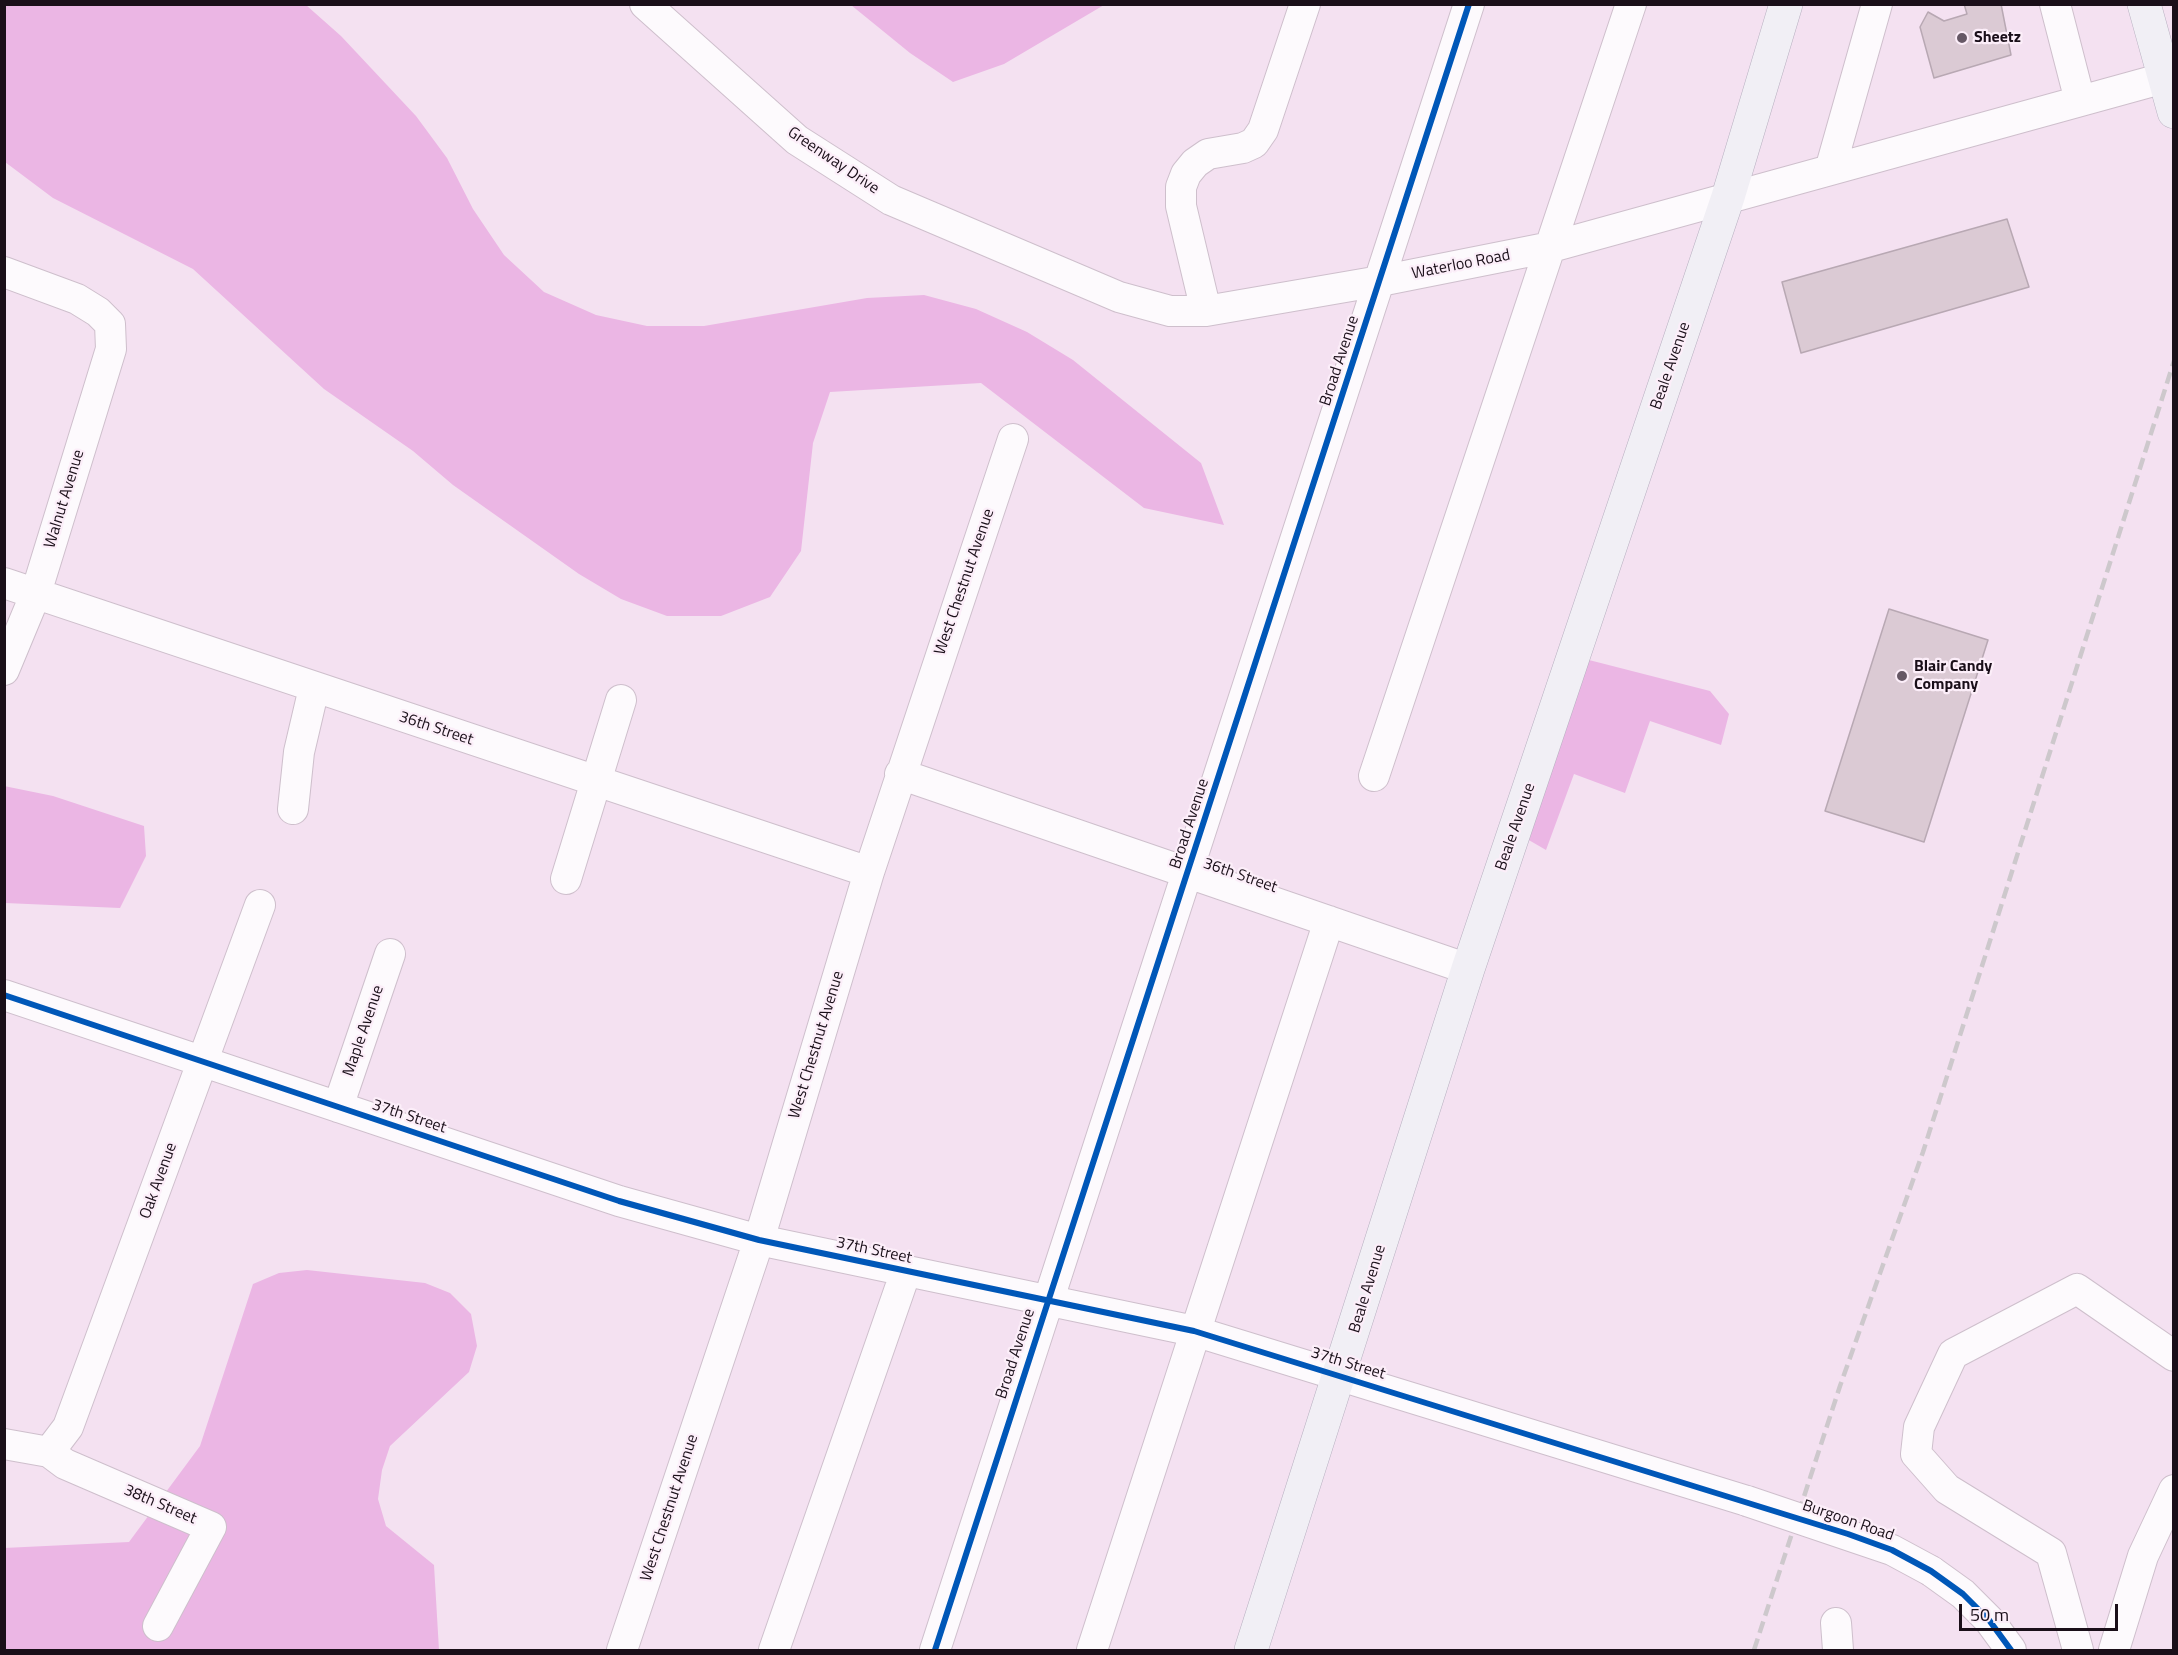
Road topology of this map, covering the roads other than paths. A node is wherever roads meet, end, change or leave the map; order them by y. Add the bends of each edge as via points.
1 (645, 4) edge
2 (1305, 4) edge
3 (1469, 4) edge
4 (1631, 4) edge
5 (1786, 4) edge
6 (1877, 4) edge
7 (2055, 4) edge
8 (2144, 4) edge
9 (2164, 78) junction
10 (2080, 101) junction
11 (2174, 112) edge
12 (1830, 170) junction
13 (1728, 197) junction
14 (1551, 247) junction
15 (1052, 270) joint
16 (4, 272) edge
17 (1380, 281) junction
18 (1206, 311) junction
19 (1013, 439) dead end
20 (4, 583) edge
21 (36, 593) junction
22 (4, 670) edge
23 (314, 688) junction
24 (621, 700) dead end
25 (900, 774) junction
26 (1374, 776) dead end
27 (596, 781) junction
28 (293, 809) dead end
29 (869, 872) junction
30 (1188, 873) junction
31 (566, 879) dead end
32 (260, 905) dead end
33 (1329, 921) junction
34 (390, 954) dead end
35 (1468, 969) junction
36 (4, 995) edge
37 (203, 1062) junction
38 (338, 1107) junction
39 (759, 1240) junction
40 (906, 1271) junction
41 (1047, 1301) junction
42 (1194, 1331) junction
43 (2174, 1356) edge
44 (1340, 1376) junction
45 (4, 1444) edge
46 (49, 1452) junction
47 (2174, 1490) edge
48 (1747, 1501) joint
49 (158, 1626) dead end
50 (622, 1650) edge
51 (774, 1650) edge
52 (935, 1650) edge
53 (1092, 1650) edge
54 (1251, 1650) edge
55 (2011, 1650) edge
56 (2078, 1650) edge
57 (2114, 1650) edge

1 - 15 street, Greenway Drive via 797,140 841,171 891,200
2 - 18 street via 1263,130 1254,143 1208,154 1195,163 1181,187 1181,206
3 - 17 street, Broad Avenue
4 - 14 street
5 - 13 main road, Beale Avenue
6 - 12 street
7 - 10 street
8 - 9 main road
9 - 10 street, Waterloo Road
9 - 11 main road
10 - 12 street, Waterloo Road
12 - 13 street, Waterloo Road
13 - 14 street, Waterloo Road
13 - 35 main road, Beale Avenue
14 - 17 street, Waterloo Road
14 - 26 street
15 - 18 street, Waterloo Road via 1119,297 1170,310
16 - 21 street, Walnut Avenue via 77,299 110,324 111,349
17 - 18 street, Waterloo Road
17 - 30 street, Broad Avenue
19 - 25 street, West Chestnut Avenue
20 - 21 street, 36th Street
21 - 22 street, Walnut Avenue
21 - 23 street, 36th Street
23 - 27 street, 36th Street
23 - 28 street via 299,752
24 - 27 street
25 - 29 street, West Chestnut Avenue
25 - 30 street, 36th Street
27 - 29 street, 36th Street
27 - 31 street
29 - 39 street, West Chestnut Avenue
30 - 33 street, 36th Street
30 - 41 street, Broad Avenue
32 - 37 street, Oak Avenue
33 - 35 street, 36th Street
33 - 42 street
34 - 38 street, Maple Avenue
35 - 44 main road, Beale Avenue
36 - 37 street, 37th Street
37 - 38 street, 37th Street
37 - 46 street, Oak Avenue via 68,1427
38 - 39 street, 37th Street via 619,1201
39 - 40 street, 37th Street
39 - 50 street, West Chestnut Avenue
40 - 41 street, 37th Street
40 - 51 street
41 - 42 street, 37th Street
41 - 52 street, Broad Avenue
42 - 44 street, 37th Street
42 - 53 street
43 - 56 street via 2077,1289 1953,1354 1919,1427 1916,1454 1947,1489 2051,1553
44 - 48 street, 37th Street
44 - 54 main road, Beale Avenue
45 - 46 street, 38th Street
46 - 49 street, 38th Street via 65,1464 211,1527
47 - 57 street via 2143,1556
48 - 55 street, Burgoon Road, bridge via 1892,1550 1931,1570 1963,1594

